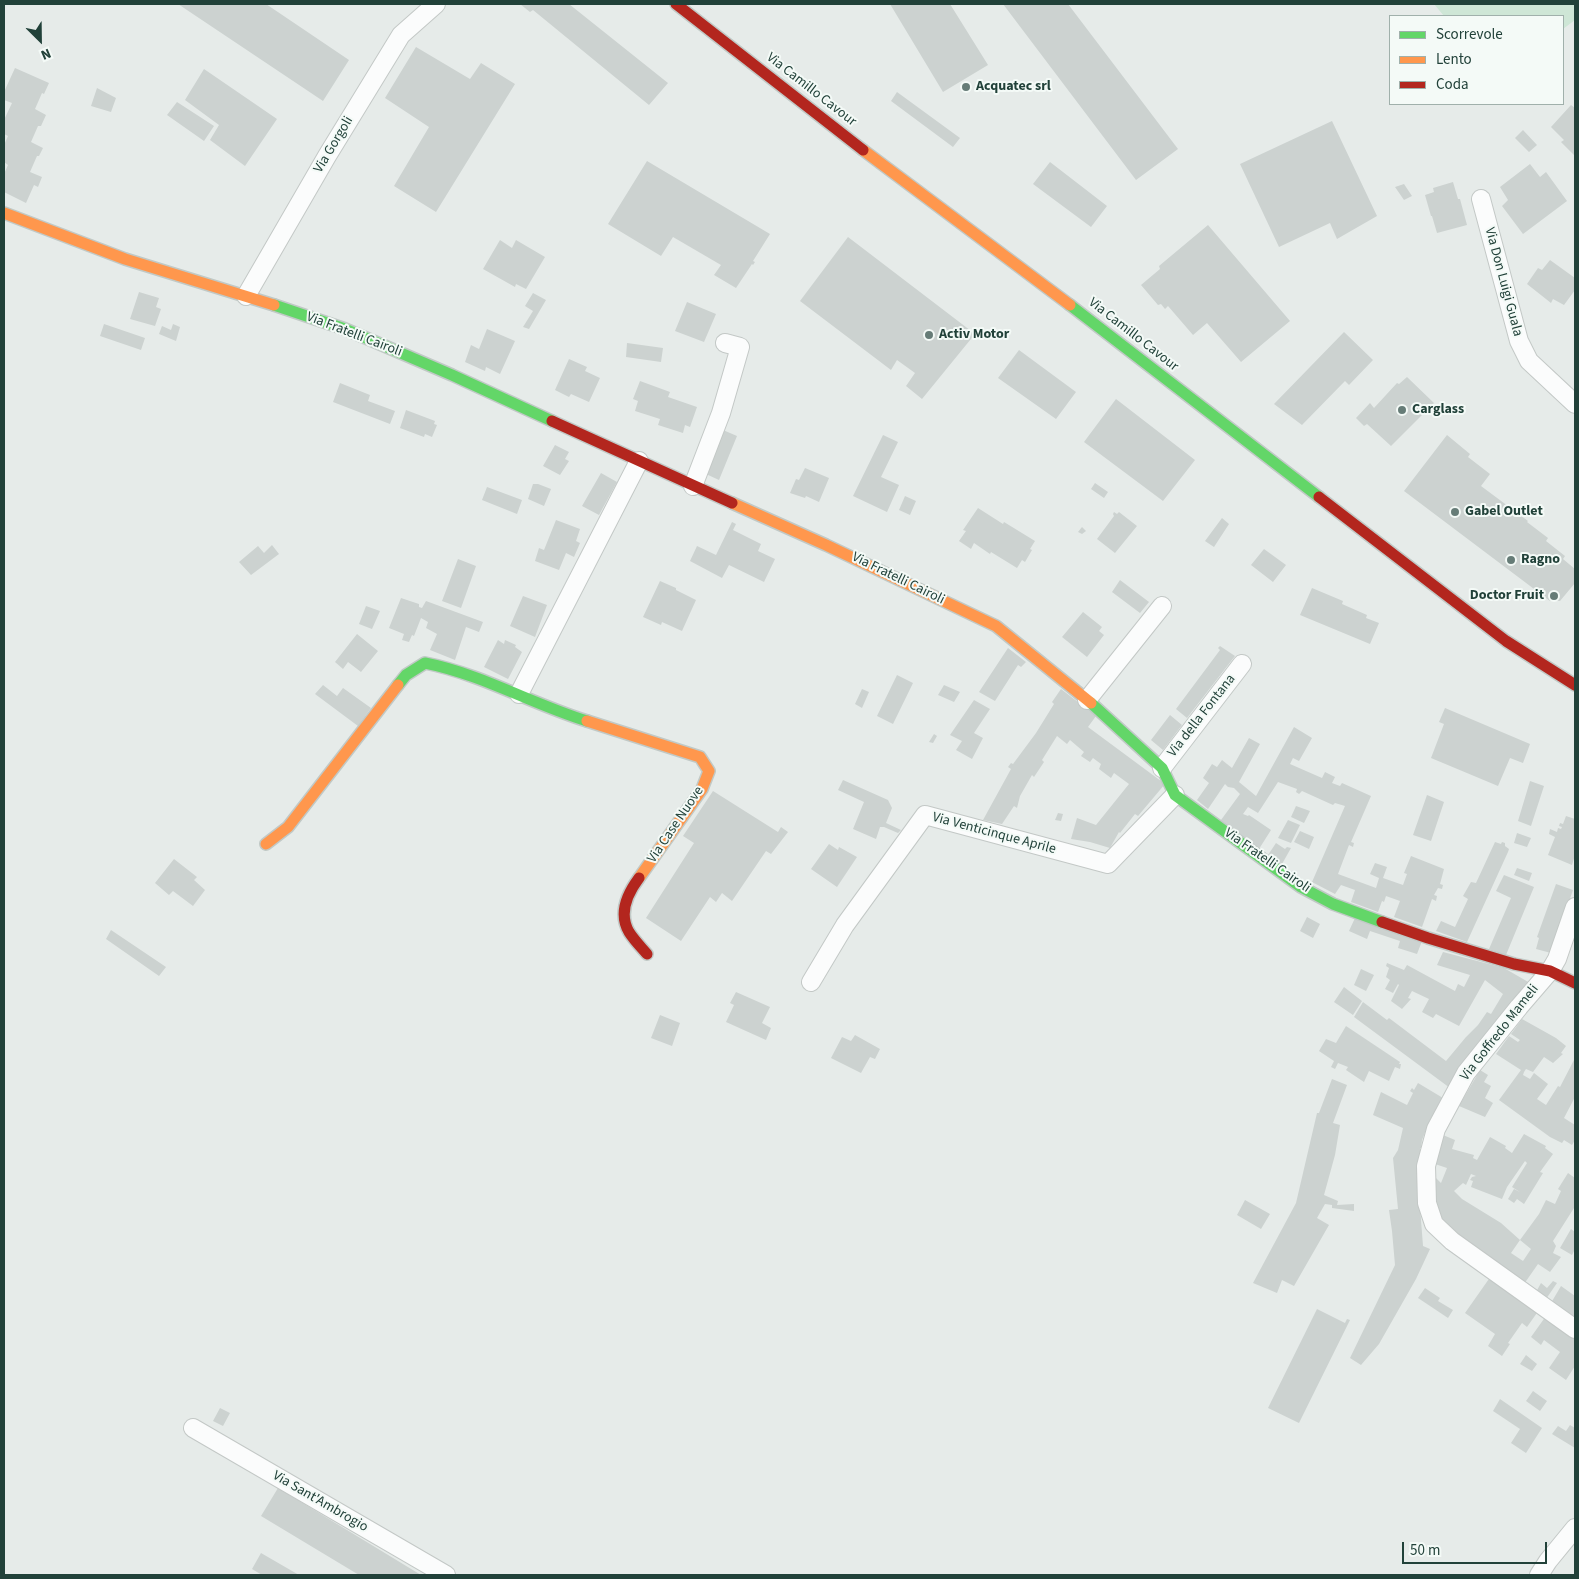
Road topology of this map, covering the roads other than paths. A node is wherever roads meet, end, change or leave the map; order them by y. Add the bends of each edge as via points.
1 (436, 4) edge
2 (676, 4) edge
3 (1481, 198) dead end
4 (4, 213) edge
5 (246, 296) junction
6 (725, 343) dead end
7 (1575, 404) edge
8 (639, 461) junction
9 (692, 486) junction
10 (1162, 606) dead end
11 (1242, 664) dead end
12 (1575, 685) edge
13 (519, 694) junction
14 (1087, 700) junction
15 (1162, 768) junction
16 (1176, 795) junction
17 (266, 844) dead end
18 (1575, 907) edge
19 (648, 954) dead end
20 (1550, 971) junction
21 (811, 982) dead end
22 (1575, 983) edge
23 (1575, 1329) edge
24 (193, 1428) dead end
25 (1575, 1528) edge
26 (446, 1575) edge
27 (1539, 1575) edge

1 - 5 street, Via Gorgoli via 401,35
2 - 12 street, Via Camillo Cavour via 1506,641
3 - 7 street, Via Don Luigi Guala via 1519,341 1529,361
4 - 5 street, Via Fratelli Cairoli via 125,259
5 - 8 street, Via Fratelli Cairoli via 345,329
6 - 9 street via 740,347 721,413
8 - 9 street, Via Fratelli Cairoli
8 - 13 street
9 - 14 street, Via Fratelli Cairoli via 996,626
10 - 14 street
11 - 15 street, Via della Fontana
13 - 17 street, Via Case Nuove via 424,663 406,675 288,827
13 - 19 street, Via Case Nuove via 557,712 700,757 709,772 702,789 631,889 623,912 629,932
14 - 15 street, Via Fratelli Cairoli
15 - 16 street, Via Fratelli Cairoli
16 - 20 street, Via Fratelli Cairoli via 1287,878 1333,904 1428,938 1514,964
16 - 21 street, Via Venticinque Aprile via 1108,864 926,815 846,925
18 - 20 street, Via Goffredo Mameli
20 - 22 street, Via Fratelli Cairoli
20 - 23 street, Via Goffredo Mameli via 1466,1073 1452,1097 1436,1129 1426,1166 1427,1203 1434,1224 1452,1241
24 - 26 street, Via Sant'Ambrogio
25 - 27 street

